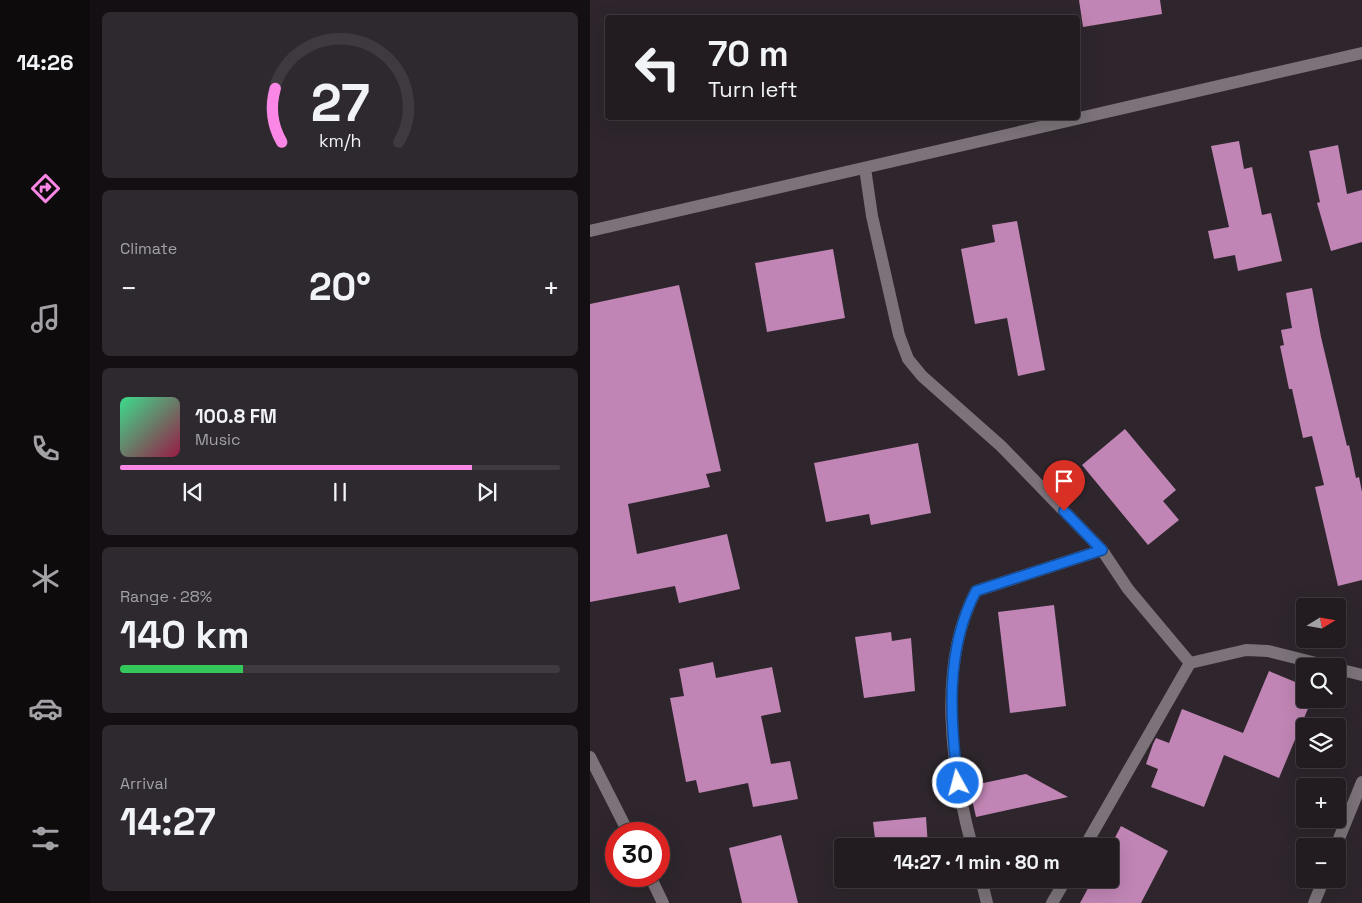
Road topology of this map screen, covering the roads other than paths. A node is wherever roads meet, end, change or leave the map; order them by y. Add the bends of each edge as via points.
1 (1362, 53) edge
2 (1080, 118) edge
3 (1072, 120) edge
4 (865, 168) junction
5 (590, 231) edge
6 (1102, 550) junction
7 (1296, 658) edge
8 (1190, 663) junction
9 (1346, 671) edge
10 (1362, 675) edge
11 (590, 757) edge
12 (1362, 782) edge
13 (622, 822) edge
14 (970, 838) edge
15 (1090, 838) edge
16 (1339, 838) edge
17 (655, 887) edge
18 (983, 888) edge
19 (1061, 888) edge
20 (1320, 888) edge
21 (663, 903) edge
22 (987, 903) edge
23 (1052, 903) edge
24 (1314, 903) edge

1 - 2 street
3 - 4 street
4 - 5 street
4 - 6 street via 872,216 899,335 908,359 922,376 1001,446
6 - 8 street via 1128,589
6 - 14 street via 976,591 964,612 955,651 953,742
7 - 8 street via 1246,650
8 - 15 street
9 - 10 street
11 - 13 street
12 - 16 street
17 - 21 street
18 - 22 street
19 - 23 street
20 - 24 street

